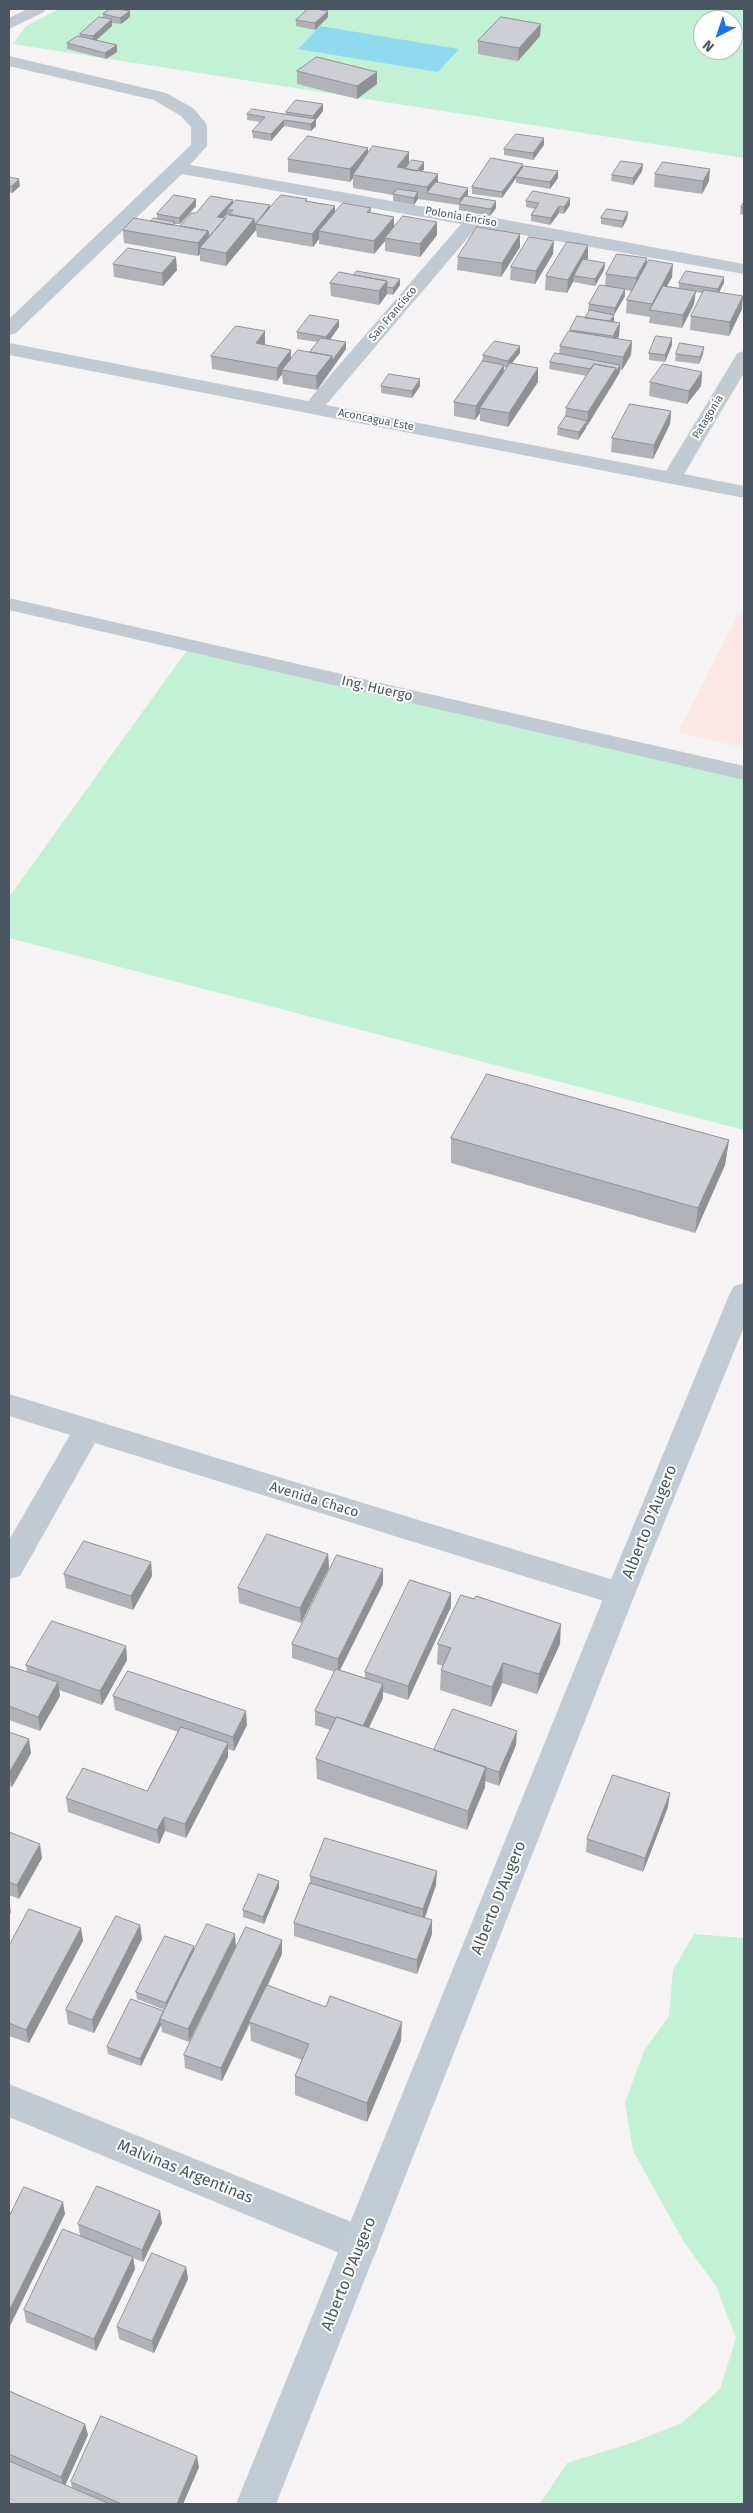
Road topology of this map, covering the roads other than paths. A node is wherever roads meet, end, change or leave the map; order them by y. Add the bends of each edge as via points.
1 (38, 9) edge
2 (9, 24) edge
3 (9, 62) edge
4 (178, 168) junction
5 (474, 219) junction
6 (744, 269) edge
7 (9, 329) edge
8 (9, 349) edge
9 (744, 357) edge
10 (313, 408) junction
11 (672, 478) junction
12 (744, 492) edge
13 (9, 604) edge
14 (744, 773) edge
15 (744, 1293) edge
16 (9, 1405) edge
17 (88, 1430) junction
18 (9, 1567) edge
19 (620, 1594) junction
20 (9, 2100) edge
21 (361, 2244) junction
22 (256, 2504) edge

1 - 2 street
3 - 4 street via 160,96 180,108 199,126 199,146
4 - 5 street, Polonia Enciso
4 - 7 street
5 - 6 street, Polonia Enciso
5 - 10 street, San Francisco
8 - 10 street, Aconcagua Este
9 - 11 street, Patagonia
10 - 11 street, Aconcagua Este
11 - 12 street, Aconcagua Este
13 - 14 street, Ing. Huergo
15 - 19 main road, Alberto D'Augero
16 - 17 street, Avenida Chaco
17 - 18 street
17 - 19 street, Avenida Chaco
19 - 21 main road, Alberto D'Augero
20 - 21 street, Malvinas Argentinas
21 - 22 main road, Alberto D'Augero

